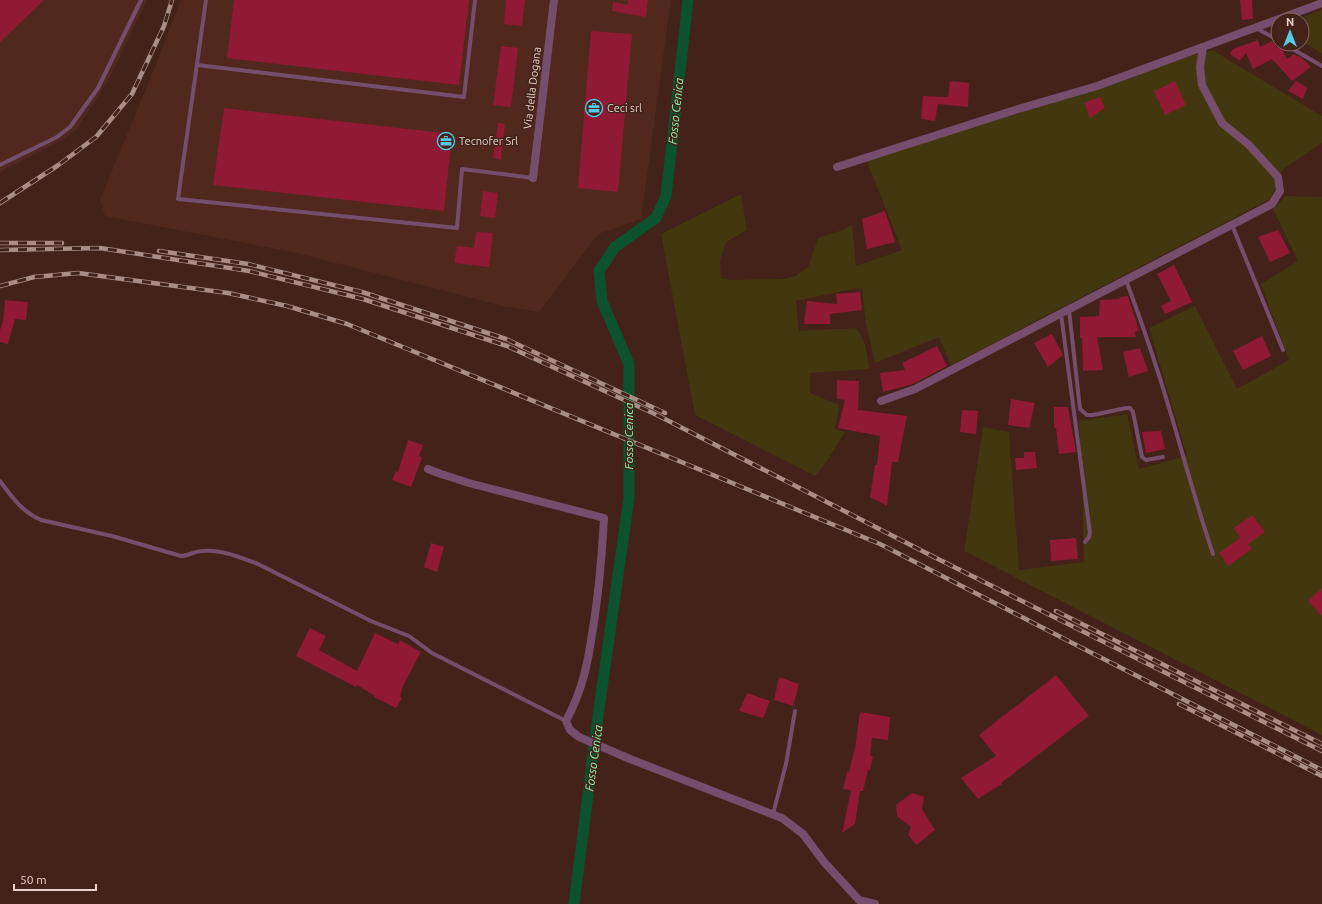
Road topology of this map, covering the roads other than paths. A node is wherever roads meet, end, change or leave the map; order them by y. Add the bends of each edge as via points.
1 (141, 0) edge
2 (206, 0) edge
3 (475, 0) edge
4 (554, 0) edge
5 (1322, 3) edge
6 (1256, 27) junction
7 (1270, 35) edge
8 (1203, 47) junction
9 (1298, 52) edge
10 (197, 65) junction
11 (1322, 66) edge
12 (0, 165) edge
13 (837, 167) dead end
14 (533, 178) joint
15 (1232, 225) junction
16 (1126, 280) junction
17 (1065, 312) junction
18 (1283, 350) dead end
19 (881, 401) dead end
20 (1163, 457) dead end
21 (428, 469) dead end
22 (0, 481) edge
23 (1085, 542) dead end
24 (1213, 554) dead end
25 (795, 710) dead end
26 (566, 721) junction
27 (773, 814) junction
28 (862, 902) edge
29 (875, 904) edge

1 - 12 lane via 98,88 70,127 57,137
2 - 10 lane
3 - 10 lane via 464,97
4 - 14 street, Via della Dogana
5 - 6 street
6 - 7 lane
6 - 8 street
8 - 13 street via 1097,86
8 - 15 street via 1200,67 1202,84 1222,123 1249,145 1278,177 1280,190 1272,204
9 - 11 lane
10 - 14 lane via 178,199 456,228 462,169
15 - 16 street
15 - 18 lane
16 - 17 street
16 - 24 lane via 1170,410
17 - 19 street via 915,389
17 - 20 lane via 1080,409 1093,415 1130,408 1142,457 1146,460
17 - 23 lane via 1090,533
21 - 26 street via 469,483 604,518 598,598 587,668 577,700
22 - 26 lane via 22,507 41,520 112,536 181,556 211,551 258,564 371,621 409,636 432,653
25 - 27 lane via 786,764
26 - 27 street via 570,730 579,737
27 - 28 street via 803,834
28 - 29 street

